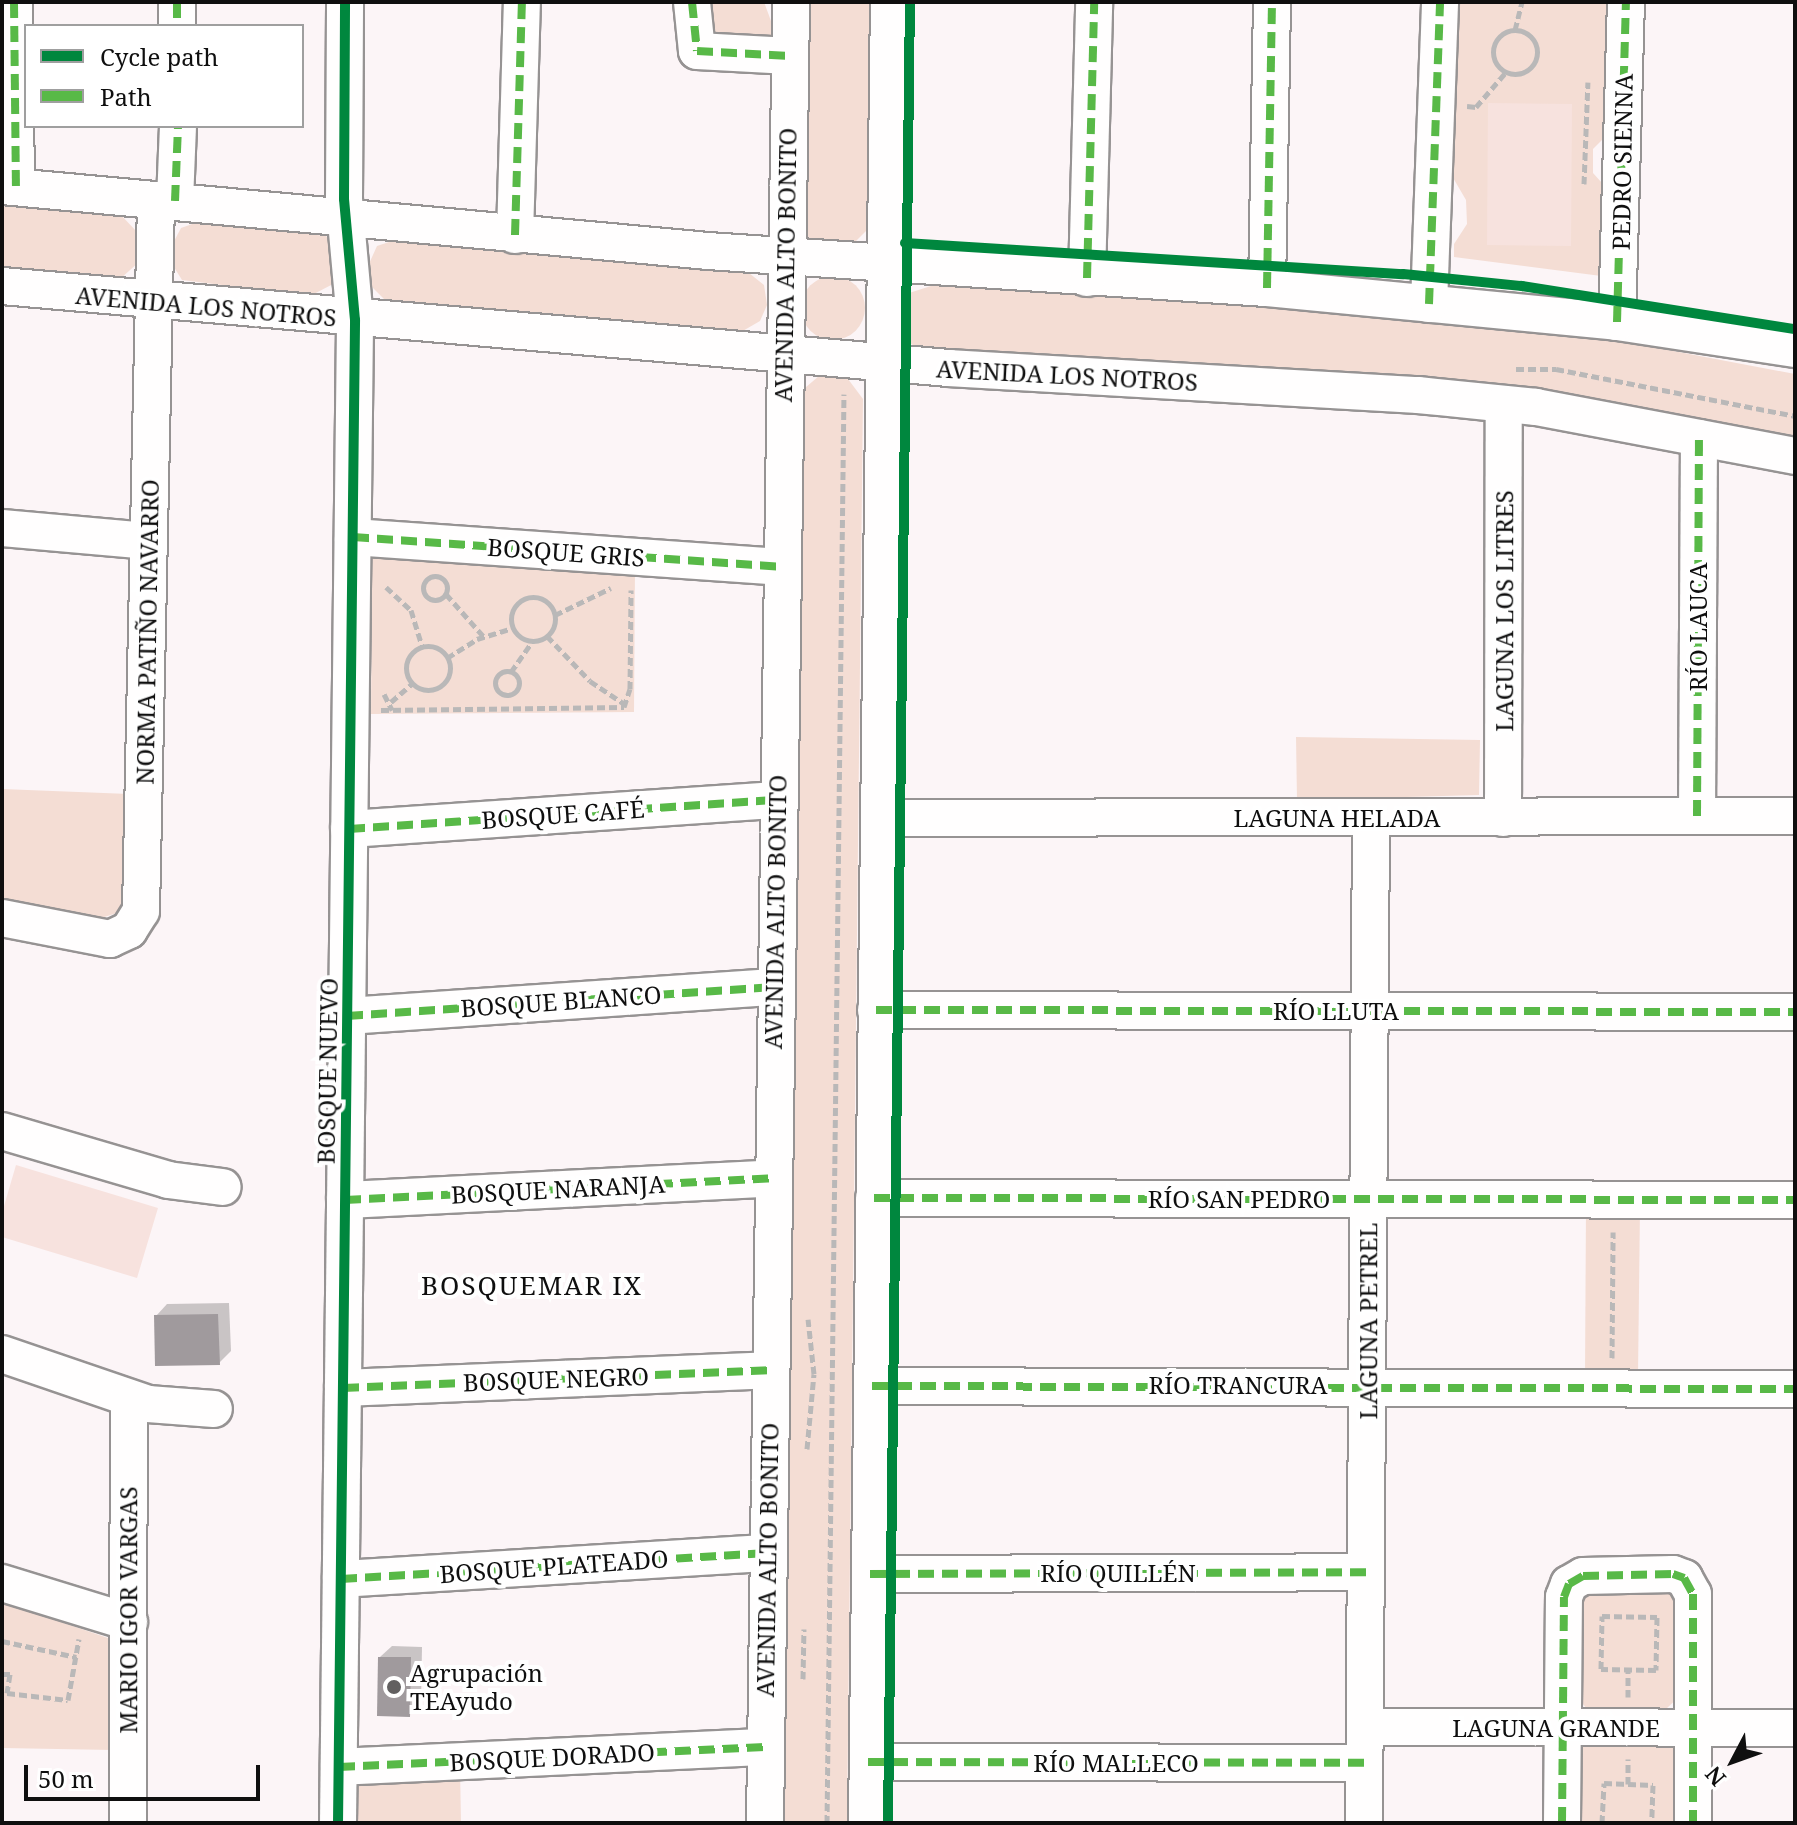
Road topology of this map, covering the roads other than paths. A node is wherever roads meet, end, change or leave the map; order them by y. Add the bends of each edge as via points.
1 (14, 2) edge
2 (177, 2) edge
3 (345, 2) edge
4 (522, 2) edge
5 (692, 2) edge
6 (791, 2) edge
7 (889, 2) edge
8 (1094, 2) edge
9 (1272, 2) edge
10 (1440, 2) edge
11 (1626, 2) edge
12 (177, 24) edge
13 (790, 56) junction
14 (178, 128) edge
15 (9, 187) edge
16 (166, 200) junction
17 (347, 219) junction
18 (515, 235) junction
19 (786, 256) junction
20 (884, 260) junction
21 (1087, 278) junction
22 (2, 286) edge
23 (1267, 288) junction
24 (153, 303) junction
25 (1429, 304) junction
26 (355, 320) junction
27 (1617, 322) junction
28 (1795, 349) edge
29 (783, 355) junction
30 (883, 363) junction
31 (1504, 404) junction
32 (1699, 438) junction
33 (1795, 456) edge
34 (2, 528) edge
35 (353, 537) junction
36 (148, 541) junction
37 (780, 567) junction
38 (777, 800) junction
39 (1697, 816) junction
40 (1795, 816) edge
41 (879, 818) junction
42 (1371, 818) junction
43 (1503, 818) junction
44 (349, 829) junction
45 (2, 918) edge
46 (774, 987) junction
47 (876, 1010) junction
48 (1370, 1012) junction
49 (1795, 1012) edge
50 (347, 1016) junction
51 (2, 1131) edge
52 (772, 1178) junction
53 (223, 1187) dead end
54 (874, 1198) junction
55 (1368, 1199) junction
56 (345, 1200) junction
57 (1795, 1200) edge
58 (2, 1354) edge
59 (769, 1370) junction
60 (1367, 1384) junction
61 (872, 1386) junction
62 (343, 1388) junction
63 (1795, 1389) edge
64 (129, 1398) junction
65 (214, 1409) dead end
66 (767, 1553) junction
67 (1366, 1572) junction
68 (870, 1574) junction
69 (341, 1579) junction
70 (2, 1583) edge
71 (129, 1622) junction
72 (1365, 1727) junction
73 (1563, 1728) junction
74 (1693, 1728) junction
75 (1795, 1728) edge
76 (765, 1747) junction
77 (868, 1762) junction
78 (1364, 1763) junction
79 (339, 1767) junction
80 (128, 1823) edge
81 (338, 1823) edge
82 (765, 1823) edge
83 (867, 1823) edge
84 (1364, 1823) edge
85 (1562, 1823) edge
86 (1693, 1823) edge

1 - 15 street
2 - 12 street
3 - 17 street, BOSQUE NUEVO
4 - 18 street
5 - 13 street via 697,51
6 - 13 street, AVENIDA ALTO BONITO
7 - 20 street
8 - 21 street
9 - 23 street
10 - 25 street
11 - 27 street, PEDRO SIENNA
13 - 19 street, AVENIDA ALTO BONITO
14 - 16 street, NORMA PATIÑO NAVARRO
15 - 16 street
16 - 17 street
16 - 24 street, NORMA PATIÑO NAVARRO
17 - 18 street
17 - 26 street, BOSQUE NUEVO
18 - 19 street
19 - 20 street
19 - 29 street, AVENIDA ALTO BONITO
20 - 21 street
20 - 30 street
21 - 23 street
22 - 24 street, AVENIDA LOS NOTROS
23 - 25 street
24 - 26 street, AVENIDA LOS NOTROS
24 - 36 street, NORMA PATIÑO NAVARRO
25 - 27 street
26 - 29 street, AVENIDA LOS NOTROS
26 - 35 street, BOSQUE NUEVO
27 - 28 street
29 - 30 street, AVENIDA LOS NOTROS
29 - 37 street, AVENIDA ALTO BONITO
30 - 31 street, AVENIDA LOS NOTROS
30 - 41 street
31 - 32 street, AVENIDA LOS NOTROS
31 - 43 street, LAGUNA LOS LITRES
32 - 33 street, AVENIDA LOS NOTROS
32 - 39 street, RÍO LAUCA
34 - 36 street
35 - 37 street, BOSQUE GRIS via 618,568
35 - 44 street, BOSQUE NUEVO
36 - 45 street, NORMA PATIÑO NAVARRO via 141,911 129,930 110,939
37 - 38 street, AVENIDA ALTO BONITO
38 - 44 street, BOSQUE CAFÉ
38 - 46 street, AVENIDA ALTO BONITO
39 - 40 street, LAGUNA HELADA
39 - 43 street, LAGUNA HELADA
41 - 42 street, LAGUNA HELADA
41 - 47 street
42 - 43 street, LAGUNA HELADA
42 - 48 street, LAGUNA PETREL
44 - 50 street, BOSQUE NUEVO
46 - 50 street, BOSQUE BLANCO
46 - 52 street, AVENIDA ALTO BONITO
47 - 48 street, RÍO LLUTA
47 - 54 street
48 - 49 street, RÍO LLUTA
48 - 55 street, LAGUNA PETREL
50 - 56 street, BOSQUE NUEVO
51 - 53 street via 168,1180
52 - 56 street, BOSQUE NARANJA
52 - 59 street, AVENIDA ALTO BONITO
54 - 55 street, RÍO SAN PEDRO
54 - 61 street
55 - 57 street, RÍO SAN PEDRO
55 - 60 street, LAGUNA PETREL
56 - 62 street, BOSQUE NUEVO
58 - 64 street
59 - 62 street, BOSQUE NEGRO
59 - 66 street, AVENIDA ALTO BONITO
60 - 61 street, RÍO TRANCURA
60 - 63 street, RÍO TRANCURA
60 - 67 street, LAGUNA PETREL
61 - 68 street
62 - 69 street, BOSQUE NUEVO
64 - 65 street
64 - 71 street, MARIO IGOR VARGAS
66 - 69 street, BOSQUE PLATEADO
66 - 76 street, AVENIDA ALTO BONITO
67 - 68 street, RÍO QUILLÉN
67 - 72 street, LAGUNA PETREL
68 - 77 street
69 - 79 street, BOSQUE NUEVO
70 - 71 street
71 - 80 street, MARIO IGOR VARGAS
72 - 73 street, LAGUNA GRANDE
72 - 78 street, LAGUNA PETREL
73 - 74 street, LAGUNA GRANDE
73 - 74 street via 1564,1597 1569,1584 1583,1576 1673,1574 1684,1578 1693,1594
73 - 85 street
74 - 75 street, LAGUNA GRANDE
74 - 86 street
76 - 79 street, BOSQUE DORADO
76 - 82 street, AVENIDA ALTO BONITO
77 - 78 street, RÍO MALLECO
77 - 83 street
78 - 84 street, LAGUNA PETREL
79 - 81 street, BOSQUE NUEVO

